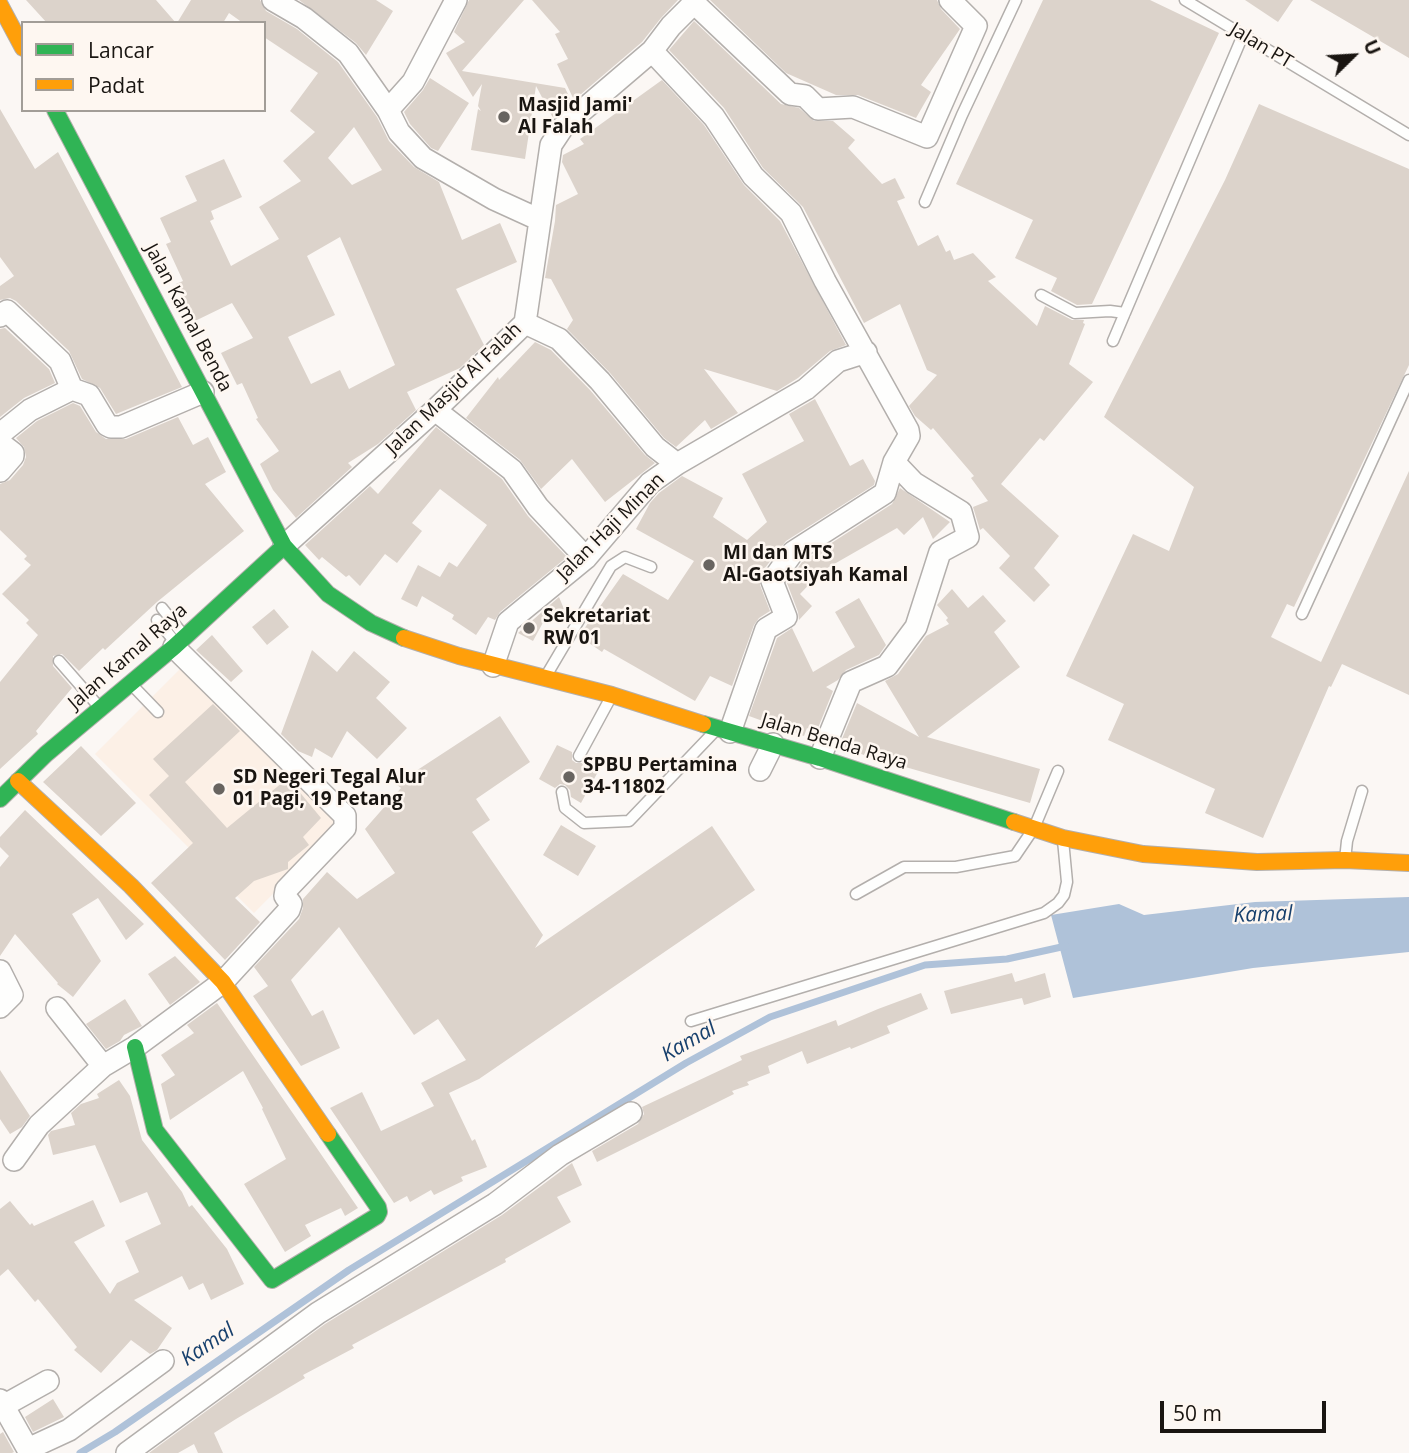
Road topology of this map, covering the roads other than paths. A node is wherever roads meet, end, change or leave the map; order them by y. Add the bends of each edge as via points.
1 (273, 0) edge
2 (457, 0) edge
3 (950, 0) edge
4 (1016, 0) edge
5 (1185, 0) edge
6 (693, 2) edge
7 (0, 5) edge
8 (1243, 35) junction
9 (21, 44) edge
10 (652, 51) junction
11 (388, 110) junction
12 (56, 112) edge
13 (1409, 135) edge
14 (925, 201) dead end
15 (540, 220) junction
16 (1041, 295) dead end
17 (1125, 313) junction
18 (0, 316) edge
19 (525, 323) junction
20 (1113, 341) dead end
21 (866, 352) junction
22 (1409, 380) edge
23 (72, 389) junction
24 (202, 392) junction
25 (435, 410) junction
26 (0, 433) edge
27 (0, 443) edge
28 (894, 462) junction
29 (677, 464) junction
30 (0, 471) edge
31 (284, 545) junction
32 (586, 558) junction
33 (651, 567) dead end
34 (162, 608) dead end
35 (1303, 614) dead end
36 (157, 621) dead end
37 (179, 643) junction
38 (59, 661) dead end
39 (493, 666) junction
40 (545, 678) junction
41 (131, 683) junction
42 (612, 695) junction
43 (101, 709) junction
44 (158, 712) dead end
45 (719, 733) junction
46 (579, 756) dead end
47 (820, 758) junction
48 (1058, 771) dead end
49 (18, 781) junction
50 (1362, 791) dead end
51 (562, 792) dead end
52 (0, 799) edge
53 (1034, 828) junction
54 (1063, 838) junction
55 (1345, 860) junction
56 (1409, 863) edge
57 (856, 894) dead end
58 (0, 971) edge
59 (223, 982) junction
60 (0, 1007) edge
61 (57, 1008) dead end
62 (691, 1021) dead end
63 (135, 1047) junction
64 (103, 1066) junction
65 (631, 1113) dead end
66 (14, 1160) dead end
67 (163, 1361) dead end
68 (48, 1381) dead end
69 (2, 1403) edge
70 (29, 1451) edge
71 (127, 1453) edge

1 - 11 street via 348,53
2 - 11 street via 413,82
3 - 6 street via 976,26 927,137 853,107 818,109 805,96 790,94
4 - 14 lane
5 - 8 lane, Jalan PT
6 - 10 street, Jalan Masjid Al Falah
7 - 9 main road
8 - 13 lane, Jalan PT
8 - 17 lane
10 - 15 street, Jalan Masjid Al Falah via 563,127 551,145
10 - 21 street via 714,117 753,176 791,213
11 - 15 street via 423,158
12 - 24 main road, Jalan Kamal Benda
15 - 19 street, Jalan Masjid Al Falah
16 - 17 lane via 1075,313
17 - 20 lane
18 - 23 street via 7,311 60,361
19 - 25 street, Jalan Masjid Al Falah
19 - 29 street via 559,339 655,447
21 - 28 street via 908,430
21 - 29 street, Jalan Haji Minan via 838,361 806,389
22 - 35 lane
23 - 24 street via 89,395 111,427 121,427
23 - 26 street via 30,410
24 - 31 main road, Jalan Kamal Benda
25 - 31 street, Jalan Masjid Al Falah
25 - 32 street via 512,471 538,507
27 - 30 street via 13,453
28 - 45 street via 886,493 793,552 772,581 786,617 766,629
28 - 47 street via 914,483 961,512 968,537 940,552 916,627 887,666 851,682
29 - 32 street, Jalan Haji Minan via 650,484
31 - 37 main road, Jalan Kamal Raya
31 - 39 main road, Jalan Benda Raya via 314,581 349,610 457,664
32 - 39 street, Jalan Haji Minan via 508,622
33 - 40 lane via 625,557 611,566
34 - 37 lane
36 - 37 lane
37 - 41 main road, Jalan Kamal Raya
37 - 59 street via 347,822 286,890 289,910
38 - 43 lane
39 - 40 main road, Jalan Benda Raya
40 - 42 main road, Jalan Benda Raya
41 - 43 main road, Jalan Kamal Raya
41 - 44 lane
42 - 45 main road, Jalan Benda Raya
42 - 46 lane
43 - 49 main road, Jalan Kamal Raya
45 - 47 main road, Jalan Benda Raya via 766,759
45 - 51 lane via 629,821 584,823 565,808
47 - 53 main road, Jalan Benda Raya
48 - 53 lane
49 - 52 main road, Jalan Kamal Raya
49 - 59 main road via 131,886
50 - 55 lane
53 - 54 main road, Jalan Benda Raya
53 - 57 lane via 1015,856 956,867 904,867
54 - 55 main road, Jalan Benda Raya via 1143,854 1257,862
54 - 62 lane via 1068,882 1058,903 1044,913
55 - 56 main road, Jalan Benda Raya
58 - 60 street via 12,995
59 - 63 street
59 - 63 main road via 378,1207 377,1216 272,1280 155,1130
61 - 64 street
63 - 64 street
64 - 66 street via 38,1125
65 - 71 street via 318,1313
67 - 70 street via 69,1430
68 - 69 street
69 - 70 street

